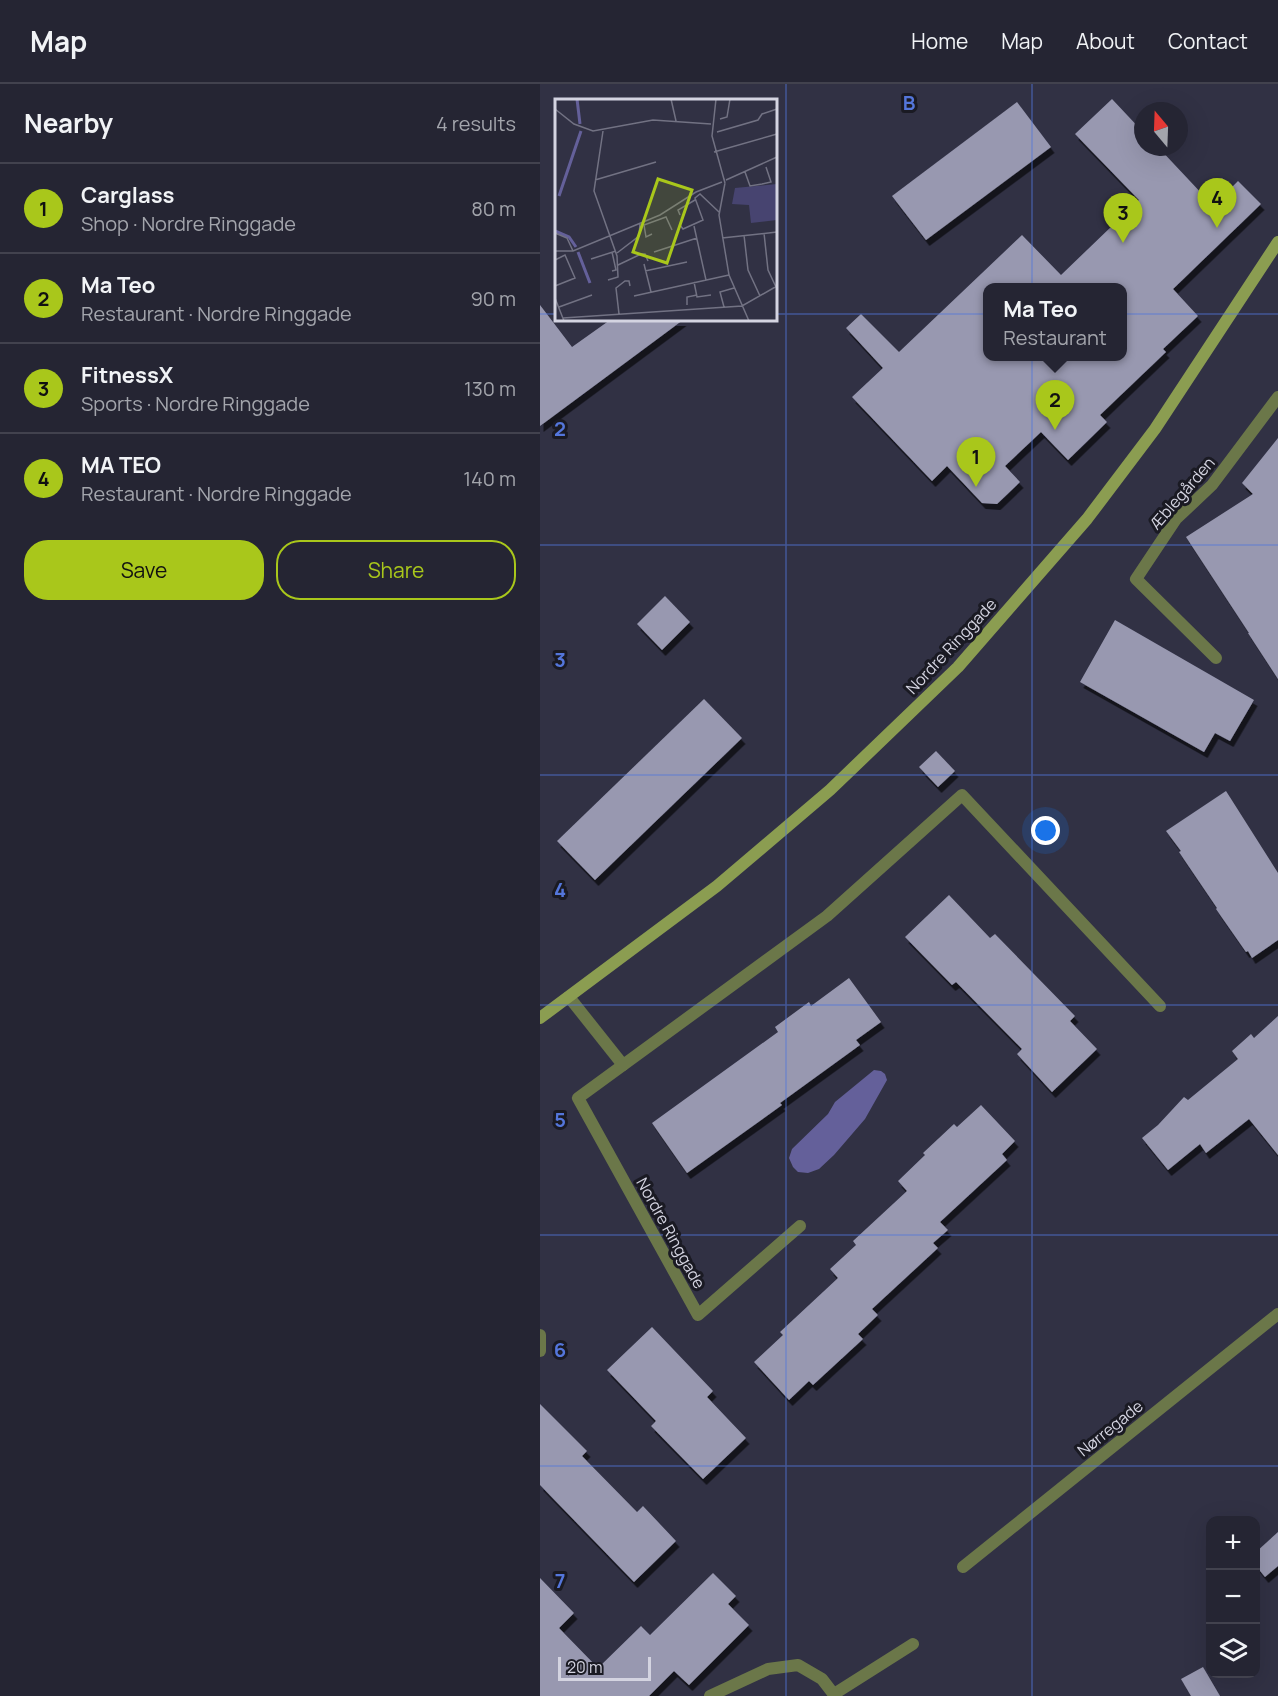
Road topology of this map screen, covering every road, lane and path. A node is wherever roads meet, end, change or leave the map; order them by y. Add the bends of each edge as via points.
1 (1278, 242) edge
2 (1278, 397) edge
3 (1216, 658) dead end
4 (568, 998) junction
5 (1160, 1006) dead end
6 (540, 1017) edge
7 (623, 1065) junction
8 (800, 1226) dead end
9 (1278, 1314) edge
10 (540, 1335) edge
11 (540, 1351) edge
12 (963, 1567) dead end
13 (913, 1644) dead end
14 (834, 1695) edge
15 (710, 1696) edge

1 - 4 street, Nordre Ringgade via 1155,429 1087,519 958,667 830,790 717,886
2 - 3 street, Æblegården via 1212,485 1176,519 1136,579
4 - 6 street, Nordre Ringgade
4 - 7 street
5 - 7 street, Nordre Ringgade via 962,795 827,916
7 - 8 street, Nordre Ringgade via 578,1098 698,1315
9 - 12 street, Nørregade
10 - 11 street
13 - 14 street
14 - 15 street via 822,1679 798,1665 768,1669

